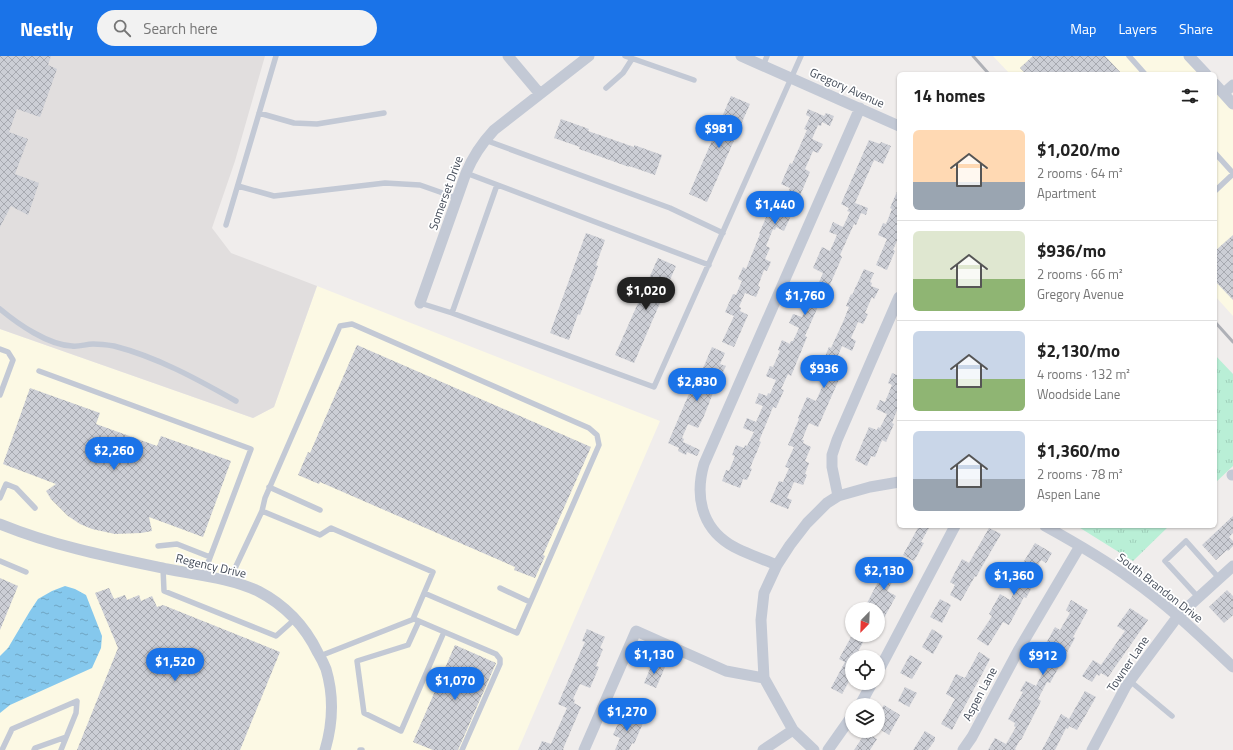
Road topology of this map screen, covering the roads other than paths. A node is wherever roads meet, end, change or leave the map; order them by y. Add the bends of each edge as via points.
1 (276, 56) edge
2 (508, 56) edge
3 (589, 56) edge
4 (625, 56) edge
5 (741, 56) edge
6 (800, 56) edge
7 (1129, 56) edge
8 (1189, 56) edge
9 (632, 59) junction
10 (765, 61) edge
11 (1143, 72) edge
12 (1204, 72) edge
13 (791, 78) junction
14 (694, 80) dead end
15 (1233, 85) edge
16 (1217, 86) edge
17 (606, 88) dead end
18 (1224, 93) junction
19 (540, 94) junction
20 (1233, 104) edge
21 (860, 108) junction
22 (259, 113) junction
23 (384, 113) dead end
24 (897, 125) edge
25 (485, 140) junction
26 (1217, 155) edge
27 (466, 173) junction
28 (1233, 173) edge
29 (497, 185) junction
30 (238, 186) junction
31 (1217, 189) edge
32 (457, 198) junction
33 (226, 225) dead end
34 (723, 233) junction
35 (709, 266) junction
36 (420, 303) joint
37 (897, 303) edge
38 (0, 309) edge
39 (452, 313) junction
40 (0, 349) edge
41 (39, 371) dead end
42 (0, 395) edge
43 (236, 401) dead end
44 (897, 482) edge
45 (269, 487) junction
46 (838, 496) junction
47 (0, 498) edge
48 (35, 508) dead end
49 (320, 510) dead end
50 (262, 511) junction
51 (0, 524) edge
52 (954, 528) edge
53 (1048, 528) edge
54 (158, 546) dead end
55 (1080, 546) junction
56 (210, 557) junction
57 (0, 561) edge
58 (777, 565) junction
59 (1233, 566) edge
60 (164, 568) junction
61 (26, 572) dead end
62 (203, 576) junction
63 (1219, 578) junction
64 (229, 581) junction
65 (500, 588) dead end
66 (424, 593) junction
67 (1198, 597) junction
68 (530, 602) junction
69 (1178, 616) junction
70 (295, 619) junction
71 (416, 620) junction
72 (444, 632) junction
73 (320, 656) junction
74 (885, 659) edge
75 (1233, 667) edge
76 (764, 678) junction
77 (1130, 681) junction
78 (1172, 716) dead end
79 (845, 726) edge
80 (792, 730) junction
81 (66, 737) junction
82 (2, 750) edge
83 (34, 750) edge
84 (61, 750) edge
85 (325, 750) edge
86 (462, 750) edge
87 (584, 750) edge
88 (763, 750) edge
89 (814, 750) edge
90 (828, 750) edge
91 (963, 750) edge
92 (1092, 750) edge

1 - 22 lane
2 - 19 street
3 - 19 street
4 - 9 lane
5 - 10 street, Gregory Avenue
6 - 13 lane
7 - 11 lane
8 - 12 street
9 - 14 lane
9 - 17 lane via 623,73
10 - 13 street, Gregory Avenue
13 - 21 street, Gregory Avenue
13 - 34 lane
15 - 18 street
16 - 18 street
18 - 20 street
19 - 25 street, Somerset Drive
21 - 24 street, Gregory Avenue
21 - 58 street via 704,464 700,479 703,511 718,535 733,547
22 - 23 lane via 294,123 317,124
22 - 30 lane
25 - 27 street, Somerset Drive via 474,154
25 - 34 lane via 670,208
26 - 28 lane
27 - 29 lane
27 - 32 street, Somerset Drive
28 - 31 lane
29 - 35 lane
29 - 39 lane
30 - 32 lane via 274,196 385,184 420,185
30 - 33 lane
32 - 36 street, Somerset Drive
34 - 35 lane
35 - 39 lane via 654,387
36 - 39 lane
37 - 46 street via 832,455
38 - 43 lane via 16,322 57,343 72,346 113,346 138,354 187,374
40 - 42 lane via 8,352 13,360
41 - 56 lane via 251,449
44 - 46 street
45 - 49 lane
45 - 50 lane
45 - 68 lane via 340,326 352,324 589,428 597,435 599,444
46 - 58 street via 807,523
47 - 48 lane via 6,484 16,488
50 - 64 lane
50 - 66 lane via 320,535 331,528 433,572
51 - 60 street, Regency Drive via 36,538 92,554
52 - 74 street
53 - 55 street, South Brandon Drive
54 - 56 lane via 177,544
55 - 69 street, South Brandon Drive via 1131,579
55 - 91 street, Aspen Lane
56 - 62 lane
57 - 61 lane
58 - 76 street via 764,593 761,620
59 - 63 street, Towner Lane
60 - 62 street, Regency Drive
60 - 70 lane via 164,591 276,636
62 - 64 street, Regency Drive
63 - 67 street, Towner Lane
63 - 67 lane via 1186,542 1165,561
64 - 70 street, Regency Drive via 250,588 278,603
65 - 68 lane
66 - 68 lane via 517,633
66 - 71 lane
67 - 69 street, Towner Lane
69 - 75 street, South Brandon Drive
69 - 77 street, Towner Lane
70 - 73 street, Regency Drive via 311,639
71 - 72 lane
71 - 72 lane via 408,645 357,661 364,712 401,731
71 - 73 lane
72 - 86 lane via 496,654 500,660
73 - 85 street, Regency Drive via 326,668 332,707 330,735
76 - 80 street
76 - 87 street via 726,671 636,631
77 - 78 lane
77 - 92 street, Towner Lane
79 - 90 street
80 - 88 street
80 - 89 street
81 - 82 lane via 76,713 77,701 12,729
81 - 83 lane
81 - 84 lane

